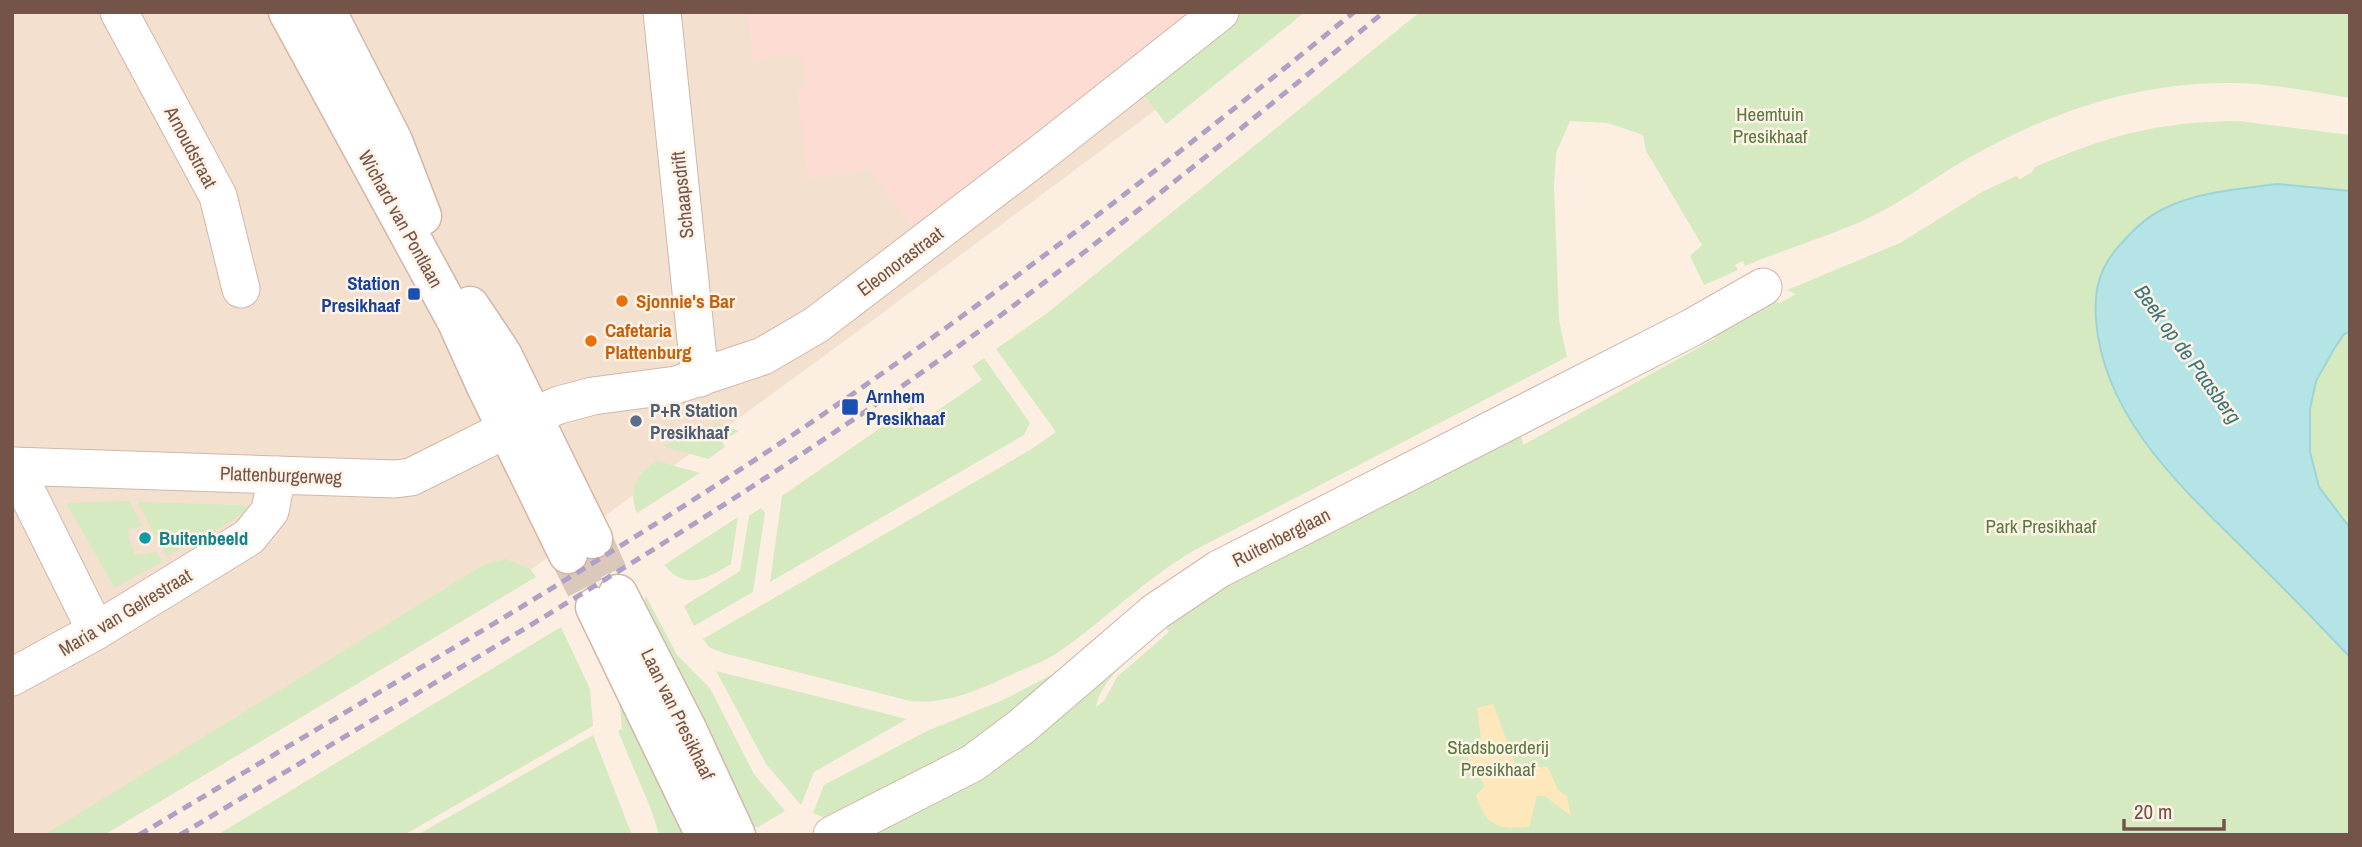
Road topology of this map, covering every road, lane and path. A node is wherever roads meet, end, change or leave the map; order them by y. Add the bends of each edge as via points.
1 (119, 12) edge
2 (288, 12) edge
3 (327, 12) edge
4 (662, 12) edge
5 (1220, 12) edge
6 (1763, 287) dead end
7 (240, 289) dead end
8 (700, 378) junction
9 (520, 422) junction
10 (13, 466) edge
11 (277, 475) junction
12 (581, 547) tunnel mouth
13 (96, 631) junction
14 (12, 677) edge
15 (705, 835) edge
16 (736, 835) edge
17 (832, 835) edge

1 - 7 street, Arnoudstraat via 218,196
2 - 9 street, Wichard van Pontlaan via 457,322
3 - 9 street, Wichard van Pontlaan via 393,141 419,211 474,313 502,354
4 - 8 street, Schaapsdrift
5 - 8 street, Eleonorastraat via 816,325 763,356
6 - 17 street, Ruitenberglaan via 1219,569 1154,612 998,746
8 - 9 street, Eleonorastraat via 593,396
9 - 11 street, Plattenburgerweg via 411,477
9 - 12 street
10 - 11 street, Plattenburgerweg
10 - 13 street, Plattenburgerweg
11 - 13 street, Maria van Gelrestraat via 270,510 249,537
13 - 14 street, Maria van Gelrestraat
15 - 16 street, Laan van Presikhaaf via 607,600 687,729

